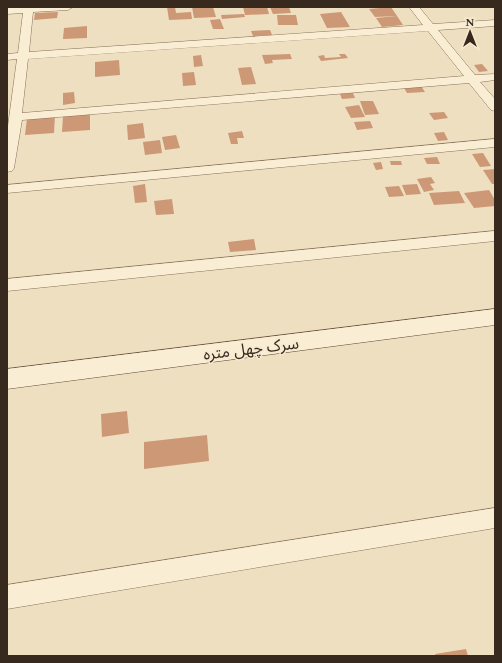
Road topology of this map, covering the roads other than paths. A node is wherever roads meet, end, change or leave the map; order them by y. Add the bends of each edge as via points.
1 (68, 7) edge
2 (414, 7) edge
3 (29, 8) edge
4 (7, 11) edge
5 (495, 23) edge
6 (430, 27) junction
7 (23, 56) junction
8 (7, 57) edge
9 (495, 77) edge
10 (473, 79) junction
11 (495, 107) edge
12 (13, 115) edge
13 (495, 144) edge
14 (7, 168) edge
15 (7, 189) edge
16 (495, 236) edge
17 (7, 285) edge
18 (495, 317) edge
19 (7, 379) edge
20 (495, 518) edge
21 (7, 597) edge

1 - 3 street
2 - 6 street
3 - 4 street
3 - 7 street
5 - 6 street
6 - 7 street
6 - 10 street
7 - 8 street
7 - 12 street
9 - 10 street
10 - 11 street
10 - 12 street
12 - 14 street
13 - 15 street
16 - 17 street
18 - 19 street, سرک چهل متره
20 - 21 street

